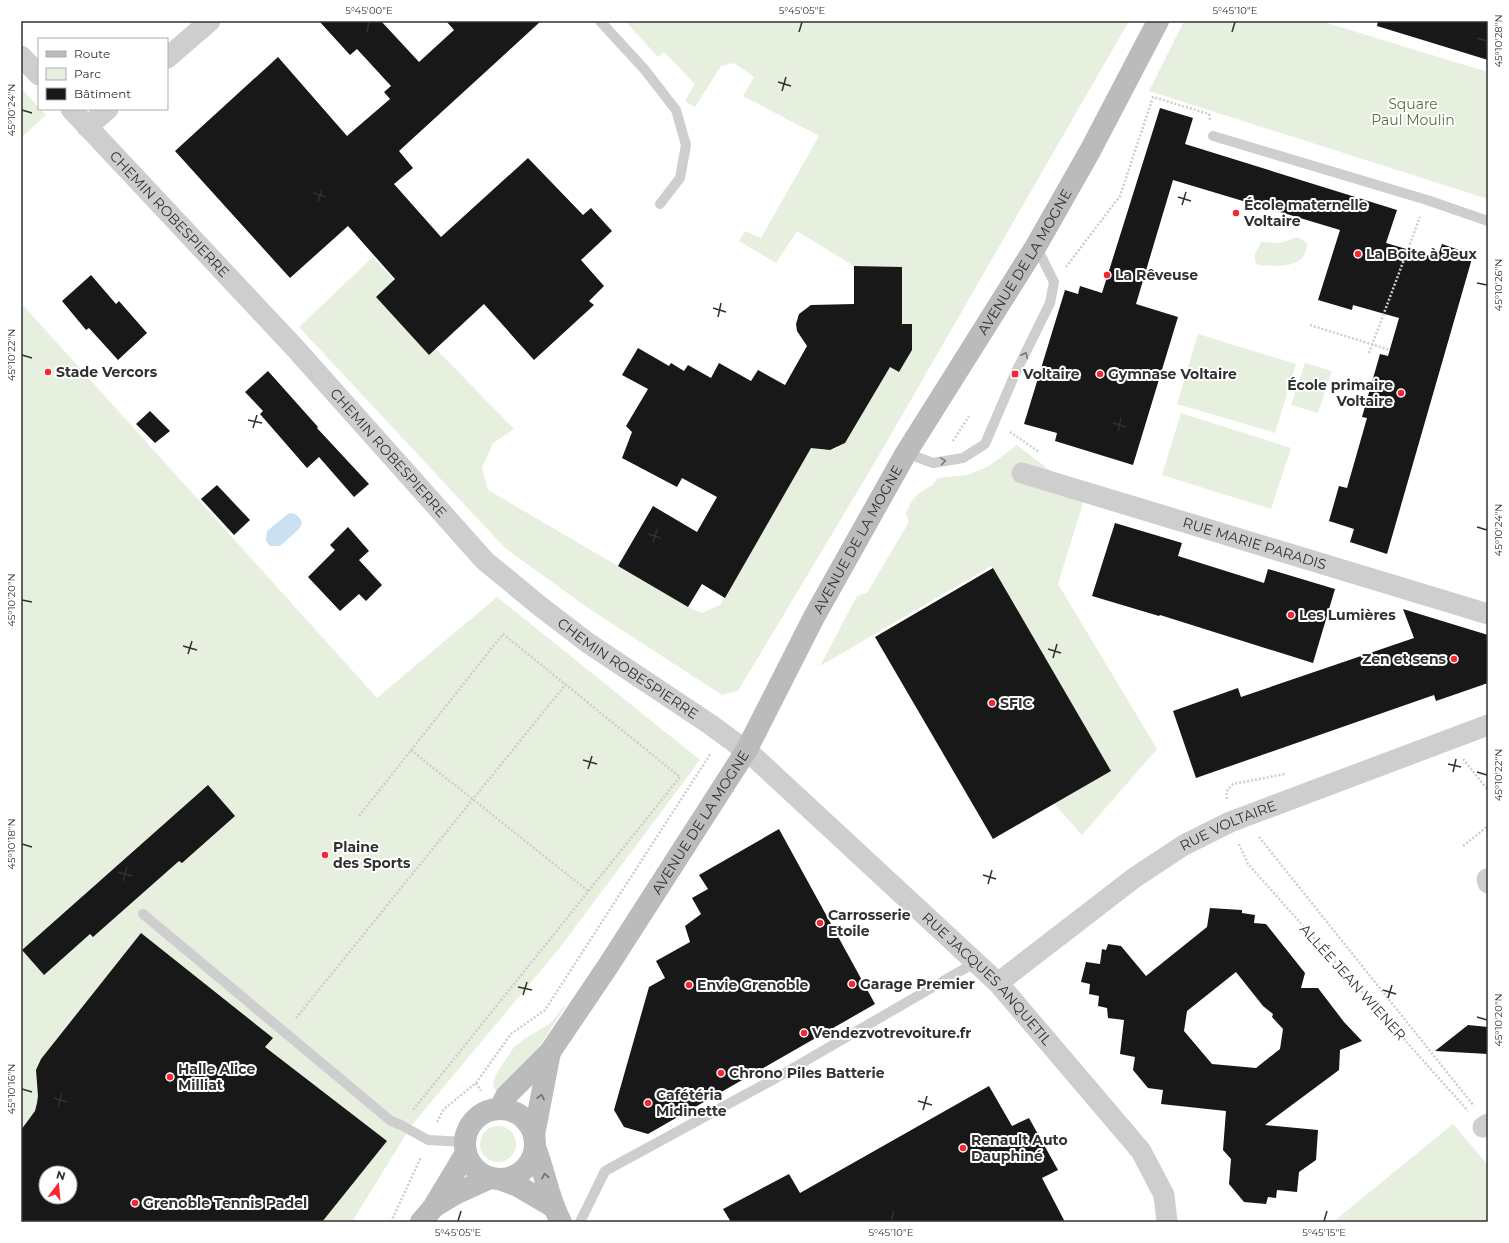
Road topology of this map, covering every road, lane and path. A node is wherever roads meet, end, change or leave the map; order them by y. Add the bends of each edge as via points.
1 (210, 21) edge
2 (600, 21) edge
3 (1158, 21) edge
4 (21, 56) edge
5 (168, 57) edge
6 (38, 74) edge
7 (72, 110) edge
8 (107, 110) edge
9 (87, 127) junction
10 (1213, 136) joint
11 (1427, 200) junction
12 (660, 204) dead end
13 (1488, 221) edge
14 (1036, 246) junction
15 (1054, 282) junction
16 (1310, 325) dead end
17 (1372, 343) junction
18 (1390, 350) dead end
19 (1369, 353) dead end
20 (969, 416) dead end
21 (906, 453) junction
22 (941, 461) junction
23 (1022, 473) dead end
24 (1488, 614) edge
25 (566, 684) junction
26 (1488, 724) edge
27 (723, 735) junction
28 (1448, 739) junction
29 (411, 750) junction
30 (746, 751) junction
31 (1488, 790) edge
32 (472, 798) junction
33 (359, 816) dead end
34 (1230, 822) junction
35 (1488, 826) edge
36 (1258, 836) dead end
37 (1463, 846) dead end
38 (1488, 880) edge
39 (1488, 883) edge
40 (588, 891) junction
41 (143, 914) dead end
42 (976, 962) junction
43 (998, 983) junction
44 (284, 1032) junction
45 (550, 1052) junction
46 (500, 1109) junction
47 (401, 1125) junction
48 (1486, 1126) edge
49 (428, 1140) junction
50 (534, 1141) junction
51 (465, 1148) junction
52 (495, 1178) junction
53 (556, 1214) edge
54 (427, 1215) edge
55 (391, 1222) edge
56 (580, 1222) edge
57 (1167, 1222) edge

1 - 5 street
2 - 12 lane via 676,110 686,146 680,178
3 - 14 main road, AVENUE DE LA MOGNE via 1090,151
4 - 6 street
7 - 9 street, CHEMIN ROBESPIERRE
8 - 9 street
9 - 27 street, CHEMIN ROBESPIERRE via 295,348 485,561 588,643
10 - 11 lane
10 - 15 path via 1208,114 1153,97 1120,196
11 - 13 lane
11 - 17 path
14 - 15 lane
14 - 21 main road, AVENUE DE LA MOGNE
22 -> 15 lane via 963,458 985,444 1015,374 1050,303
16 - 17 path
17 - 18 path
17 - 19 path
20 - 22 path
21 - 22 lane via 933,463
21 - 30 main road, AVENUE DE LA MOGNE via 814,618
23 - 24 street, RUE MARIE PARADIS
25 - 29 path via 503,634
25 - 32 path
25 - 40 path via 680,777
26 - 28 street, RUE VOLTAIRE
27 - 30 street, CHEMIN ROBESPIERRE
27 - 49 path via 545,1010 511,1034 476,1083 444,1109
28 - 31 path
28 - 34 street, RUE VOLTAIRE
29 - 32 path
29 - 33 path
30 - 42 street, RUE JACQUES ANQUETIL
30 - 45 main road, AVENUE DE LA MOGNE
32 - 40 path
32 - 44 path
34 - 43 street, RUE VOLTAIRE via 1184,845 1134,878
34 - 48 path, ALLÉE JEAN WIENER via 1248,864
35 - 37 path
36 - 48 path
38 - 39 street
40 - 47 path
41 - 44 lane
42 - 43 street, RUE JACQUES ANQUETIL
42 - 56 lane via 776,1078 605,1171
43 - 57 street, RUE JACQUES ANQUETIL via 1141,1151 1164,1195
44 - 47 lane via 391,1121
45 - 46 main road, AVENUE DE LA MOGNE via 506,1096
50 -> 45 main road, AVENUE DE LA MOGNE
46 - 50 main road via 521,1116 529,1125
46 - 51 main road via 480,1114 472,1122 467,1132
47 - 49 lane
49 - 51 lane
49 - 55 path
50 - 52 main road via 527,1166 510,1177
53 -> 50 main road
51 - 52 main road via 475,1168
51 - 54 main road
52 - 53 main road via 518,1186
52 - 54 main road via 455,1194

